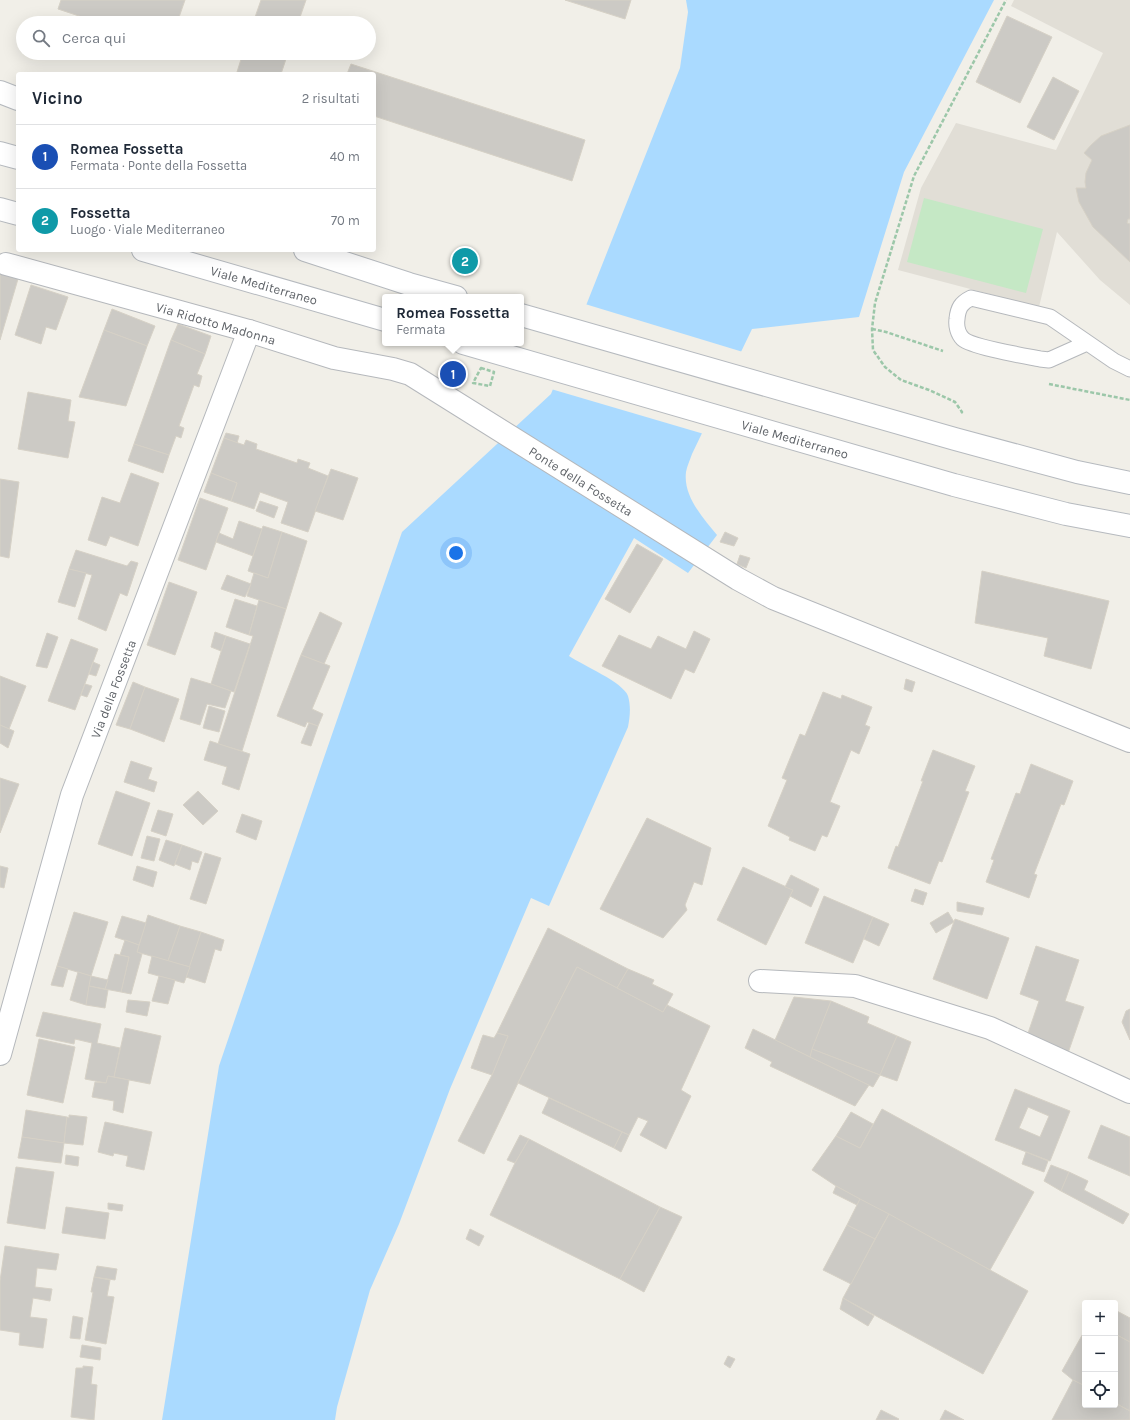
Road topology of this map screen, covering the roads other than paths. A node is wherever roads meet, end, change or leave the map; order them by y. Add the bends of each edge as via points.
1 (0, 92) edge
2 (16, 98) edge
3 (0, 153) edge
4 (16, 157) edge
5 (0, 208) edge
6 (16, 213) edge
7 (150, 252) edge
8 (310, 252) edge
9 (356, 252) edge
10 (6, 264) dead end
11 (409, 284) junction
12 (445, 294) edge
13 (529, 318) edge
14 (382, 319) edge
15 (248, 331) junction
16 (1087, 343) junction
17 (474, 346) edge
18 (1130, 368) edge
19 (425, 383) joint
20 (1130, 483) edge
21 (1130, 526) edge
22 (1130, 742) edge
23 (760, 981) dead end
24 (0, 1054) edge
25 (1130, 1092) edge

1 - 2 street
3 - 4 street
5 - 6 street
7 - 14 street, Viale Mediterraneo
8 - 11 street
9 - 11 street
10 - 15 street, Via Ridotto Madonna
11 - 12 street
13 - 20 street via 955,439 1077,472
15 - 19 street, Via Ridotto Madonna via 334,358 393,369 410,374
15 - 24 street, Via della Fossetta via 72,795
16 - 16 lane via 1050,316 971,298 958,310 958,331 964,339 981,346 1049,360
16 - 18 lane
17 - 21 street, Viale Mediterraneo via 954,485 1066,514
19 - 22 street, Ponte della Fossetta via 738,580 773,598
23 - 25 street via 855,986 990,1028

